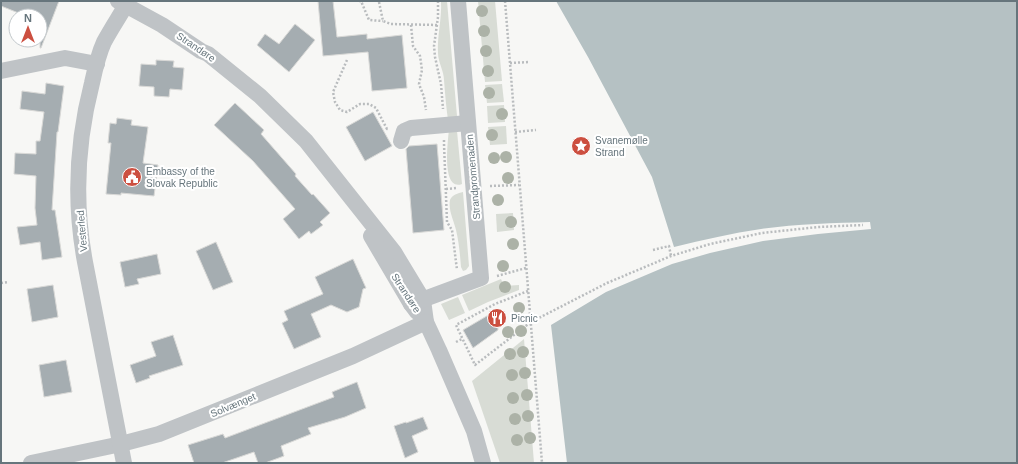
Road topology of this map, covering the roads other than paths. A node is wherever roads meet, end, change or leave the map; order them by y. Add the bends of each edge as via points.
1 (458, 1) edge
2 (122, 3) edge
3 (97, 64) junction
4 (1, 71) edge
5 (468, 123) junction
6 (400, 141) dead end
7 (417, 302) junction
8 (426, 322) junction
9 (121, 444) junction
10 (31, 463) edge
11 (124, 463) edge
12 (483, 463) edge

1 - 5 street, Strandpromenaden
2 - 3 street, Vesterled
2 - 7 street, Strandøre via 208,54 260,96 306,141 347,192
3 - 4 street via 65,58
3 - 9 street, Vesterled via 84,116 79,208 82,247
5 - 6 street via 411,128 404,131
5 - 7 street, Strandpromenaden via 481,278
7 - 8 street, Strandøre
8 - 9 street, Solvænget via 353,356 179,427
8 - 12 street via 474,431
9 - 10 street, Solvænget
9 - 11 street, Vesterled

